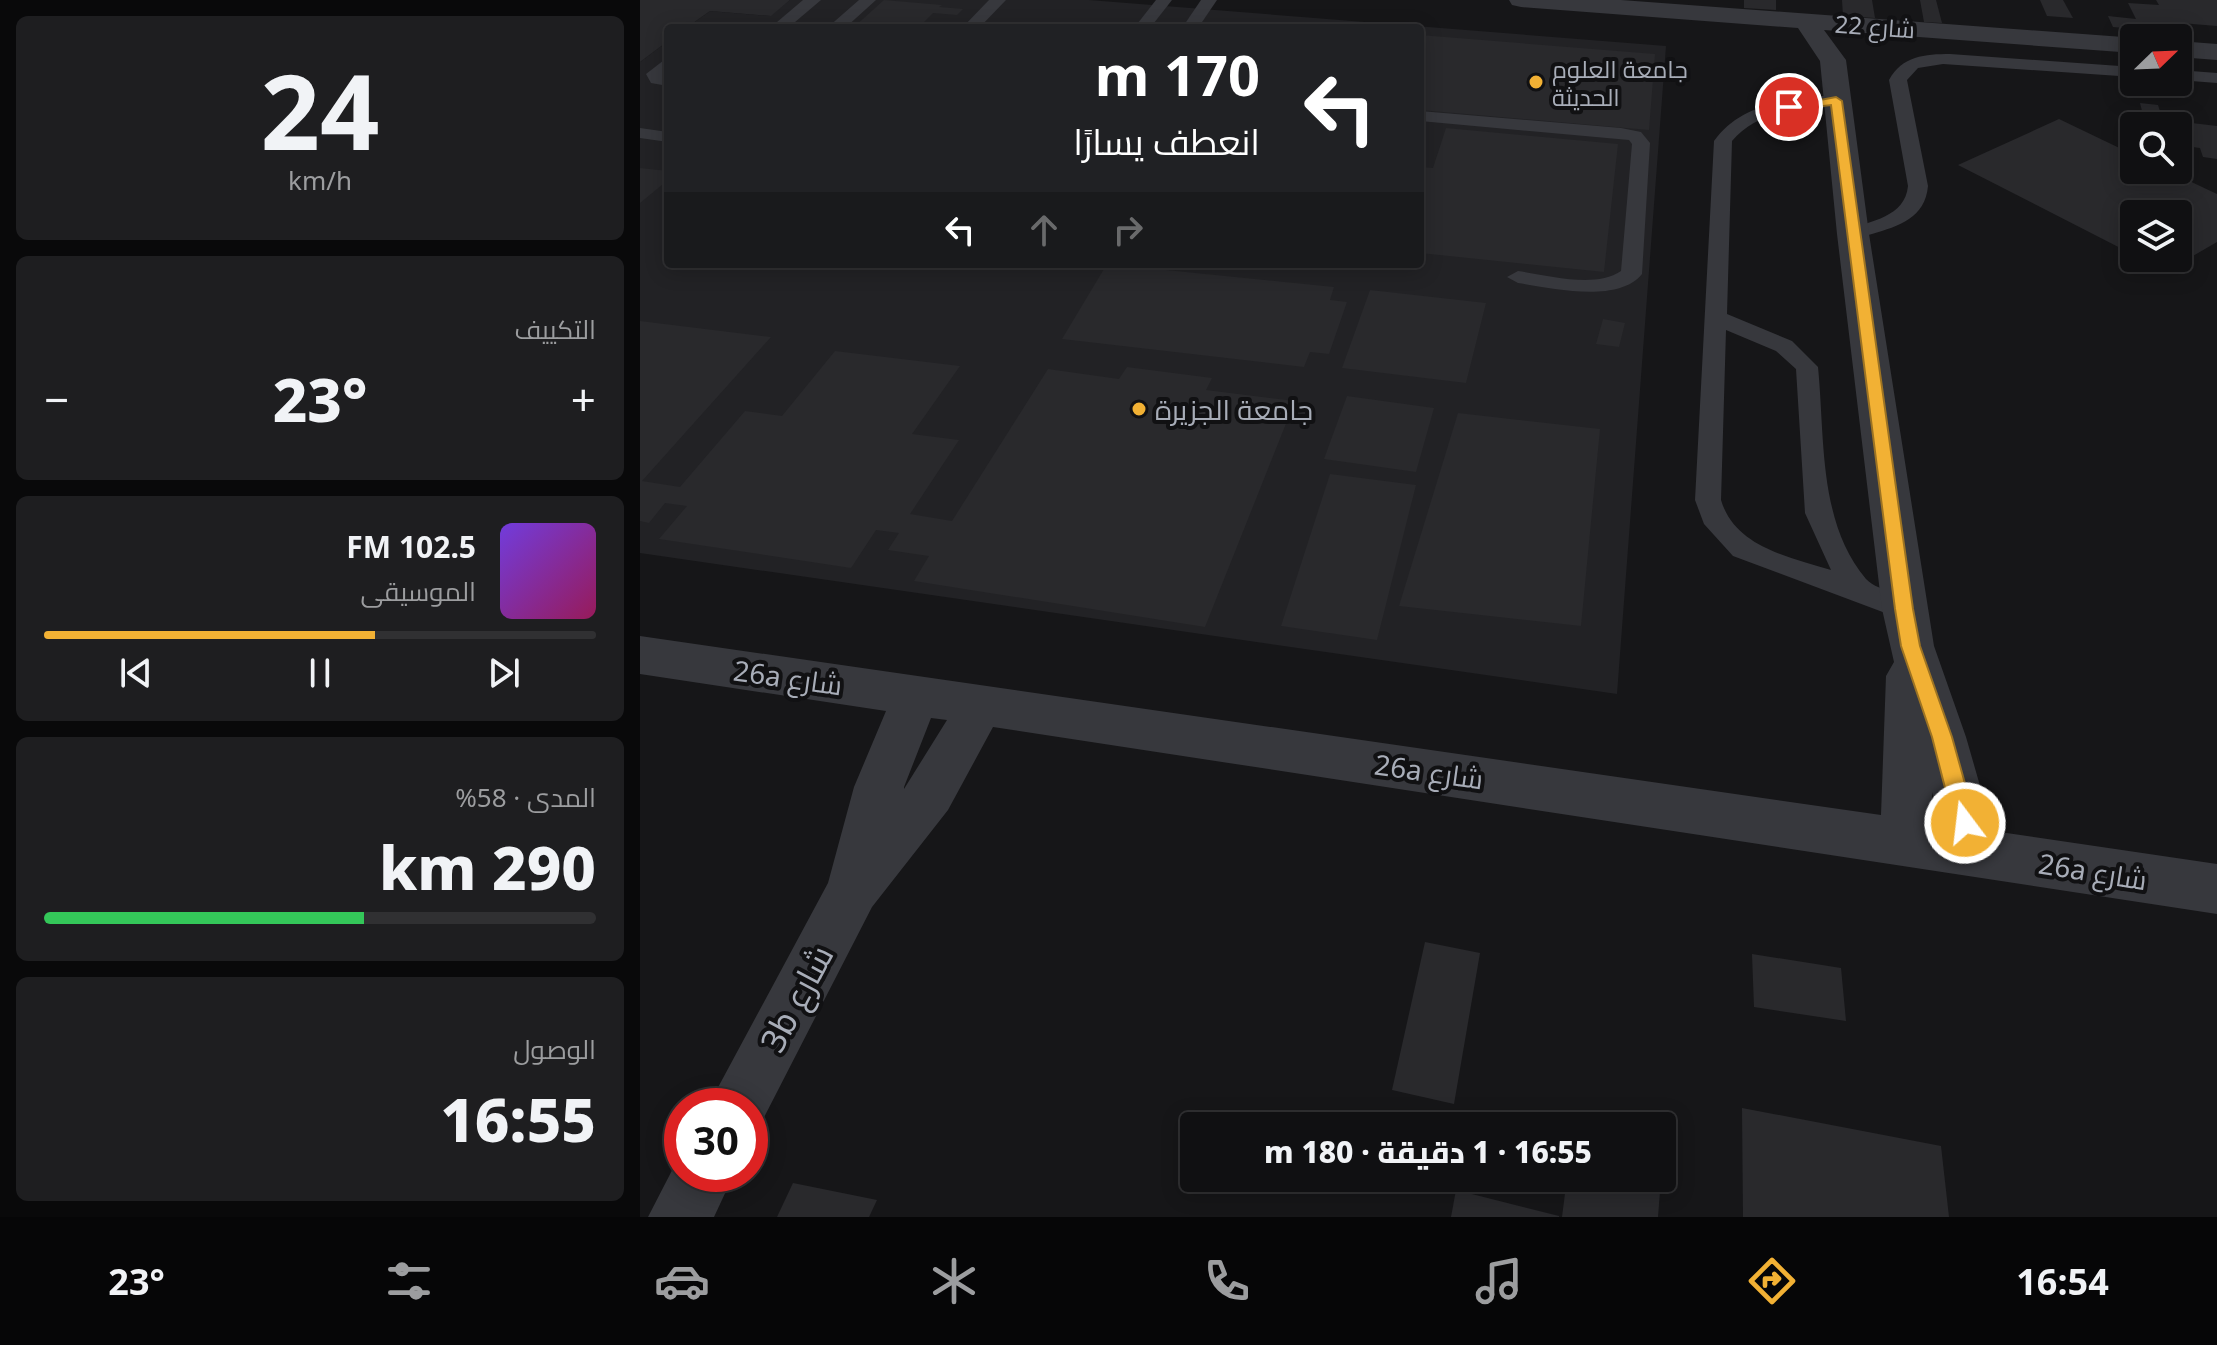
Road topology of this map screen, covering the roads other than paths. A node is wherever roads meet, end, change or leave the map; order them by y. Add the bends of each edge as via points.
1 (813, 0) edge
2 (868, 0) edge
3 (998, 0) edge
4 (1164, 0) edge
5 (1209, 0) edge
6 (1521, 0) edge
7 (1807, 21) junction
8 (783, 24) edge
9 (840, 24) edge
10 (974, 24) edge
11 (1145, 24) edge
12 (1193, 24) edge
13 (1851, 25) junction
14 (1935, 31) junction
15 (2120, 44) edge
16 (2192, 50) edge
17 (2217, 52) edge
18 (1833, 60) junction
19 (1986, 60) junction
20 (664, 65) edge
21 (2120, 71) edge
22 (2192, 76) edge
23 (2217, 78) edge
24 (664, 80) edge
25 (1836, 101) junction
26 (1424, 116) edge
27 (640, 133) edge
28 (664, 136) edge
29 (1853, 234) junction
30 (1518, 277) dead end
31 (1716, 318) junction
32 (1859, 590) junction
33 (1907, 628) junction
34 (640, 655) edge
35 (916, 696) junction
36 (981, 705) junction
37 (1906, 843) junction
38 (1973, 852) junction
39 (853, 889) junction
40 (2217, 889) edge
41 (748, 1088) edge
42 (693, 1192) edge
43 (680, 1217) edge

1 - 8 lane
2 - 9 lane
3 - 10 lane
4 - 11 lane
5 - 12 lane
6 - 7 street, شارع 22
7 - 13 street, شارع 22
7 - 18 street
13 - 14 street, شارع 22
13 - 18 street
14 - 15 street, شارع 22
14 - 19 lane
16 - 17 street
18 - 25 street
19 - 21 lane
19 - 29 lane via 1922,61 1900,74 1918,203 1901,217
20 - 24 lane via 654,74
22 - 23 lane
25 - 29 street
25 - 31 lane via 1805,103 1755,117 1734,127 1723,141
26 - 30 lane via 1621,133 1641,143 1631,274 1603,286
27 - 28 lane
29 - 33 street
31 - 32 lane via 1784,346 1807,367 1818,513 1833,551
31 - 32 lane via 1708,500 1713,517 1742,549
32 - 33 lane
33 - 37 street
33 - 38 street
34 - 35 street, 26a شارع
35 - 36 street, 26a شارع
35 - 39 street, 3b شارع via 879,787
36 - 37 street, 26a شارع
36 - 39 street, 3b شارع via 930,794
37 - 38 street, 26a شارع
38 - 40 street, 26a شارع
39 - 41 street, 3b شارع
42 - 43 street

